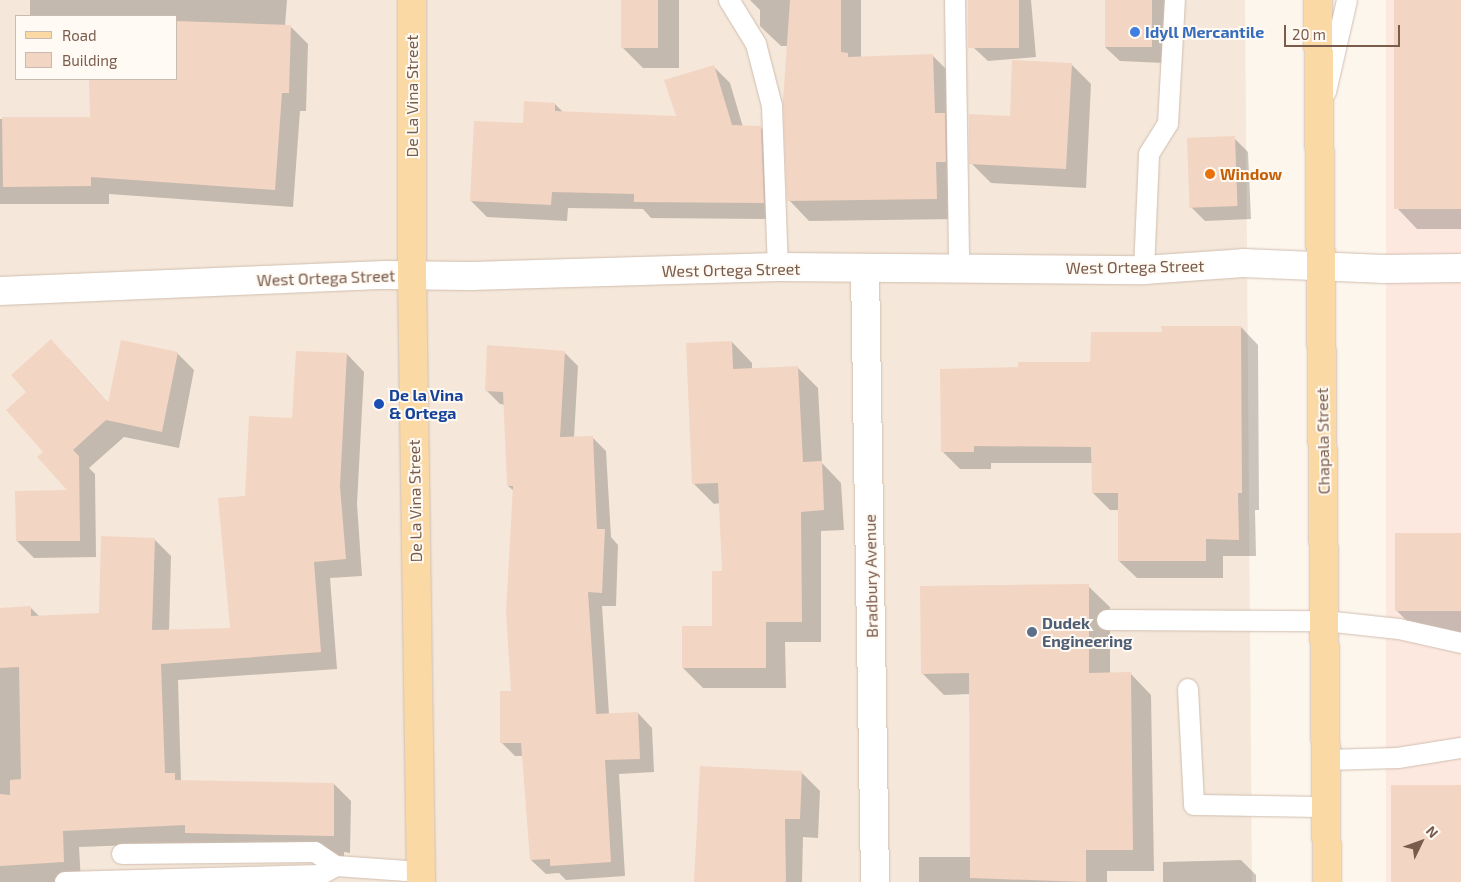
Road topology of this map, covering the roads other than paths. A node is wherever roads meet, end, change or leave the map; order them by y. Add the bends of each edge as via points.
1 (412, 0) edge
2 (730, 0) edge
3 (955, 0) edge
4 (1175, 0) edge
5 (1318, 0) edge
6 (1347, 0) edge
7 (1319, 123) junction
8 (1318, 265) junction
9 (778, 267) junction
10 (959, 268) junction
11 (1461, 268) edge
12 (865, 270) junction
13 (1144, 270) junction
14 (412, 275) junction
15 (0, 291) edge
16 (1107, 620) dead end
17 (1325, 621) junction
18 (1461, 644) edge
19 (1188, 690) dead end
20 (1461, 748) edge
21 (1326, 760) junction
22 (1326, 807) junction
23 (122, 854) dead end
24 (336, 866) junction
25 (421, 877) edge
26 (66, 882) edge
27 (875, 882) edge
28 (1327, 882) edge

1 - 14 main road, De La Vina Street
2 - 9 lane via 756,44 772,106
3 - 10 lane
4 - 13 lane via 1168,124 1149,154
5 - 7 main road, Chapala Street
6 - 7 lane
7 - 8 main road, Chapala Street
8 - 11 street, West Ortega Street via 1384,269
8 - 13 street, West Ortega Street via 1243,263
8 - 17 main road, Chapala Street
9 - 12 street, West Ortega Street
9 - 14 street, West Ortega Street
10 - 12 street, West Ortega Street
10 - 13 street, West Ortega Street
12 - 27 street, Bradbury Avenue
14 - 15 street, West Ortega Street
14 - 25 main road, De La Vina Street
16 - 17 lane
17 - 18 lane via 1398,629
17 - 21 main road, Chapala Street
19 - 22 lane via 1194,805
20 - 21 lane via 1398,758
21 - 22 main road, Chapala Street
22 - 28 main road, Chapala Street
23 - 24 lane via 315,852
24 - 25 lane
24 - 26 lane via 320,875

